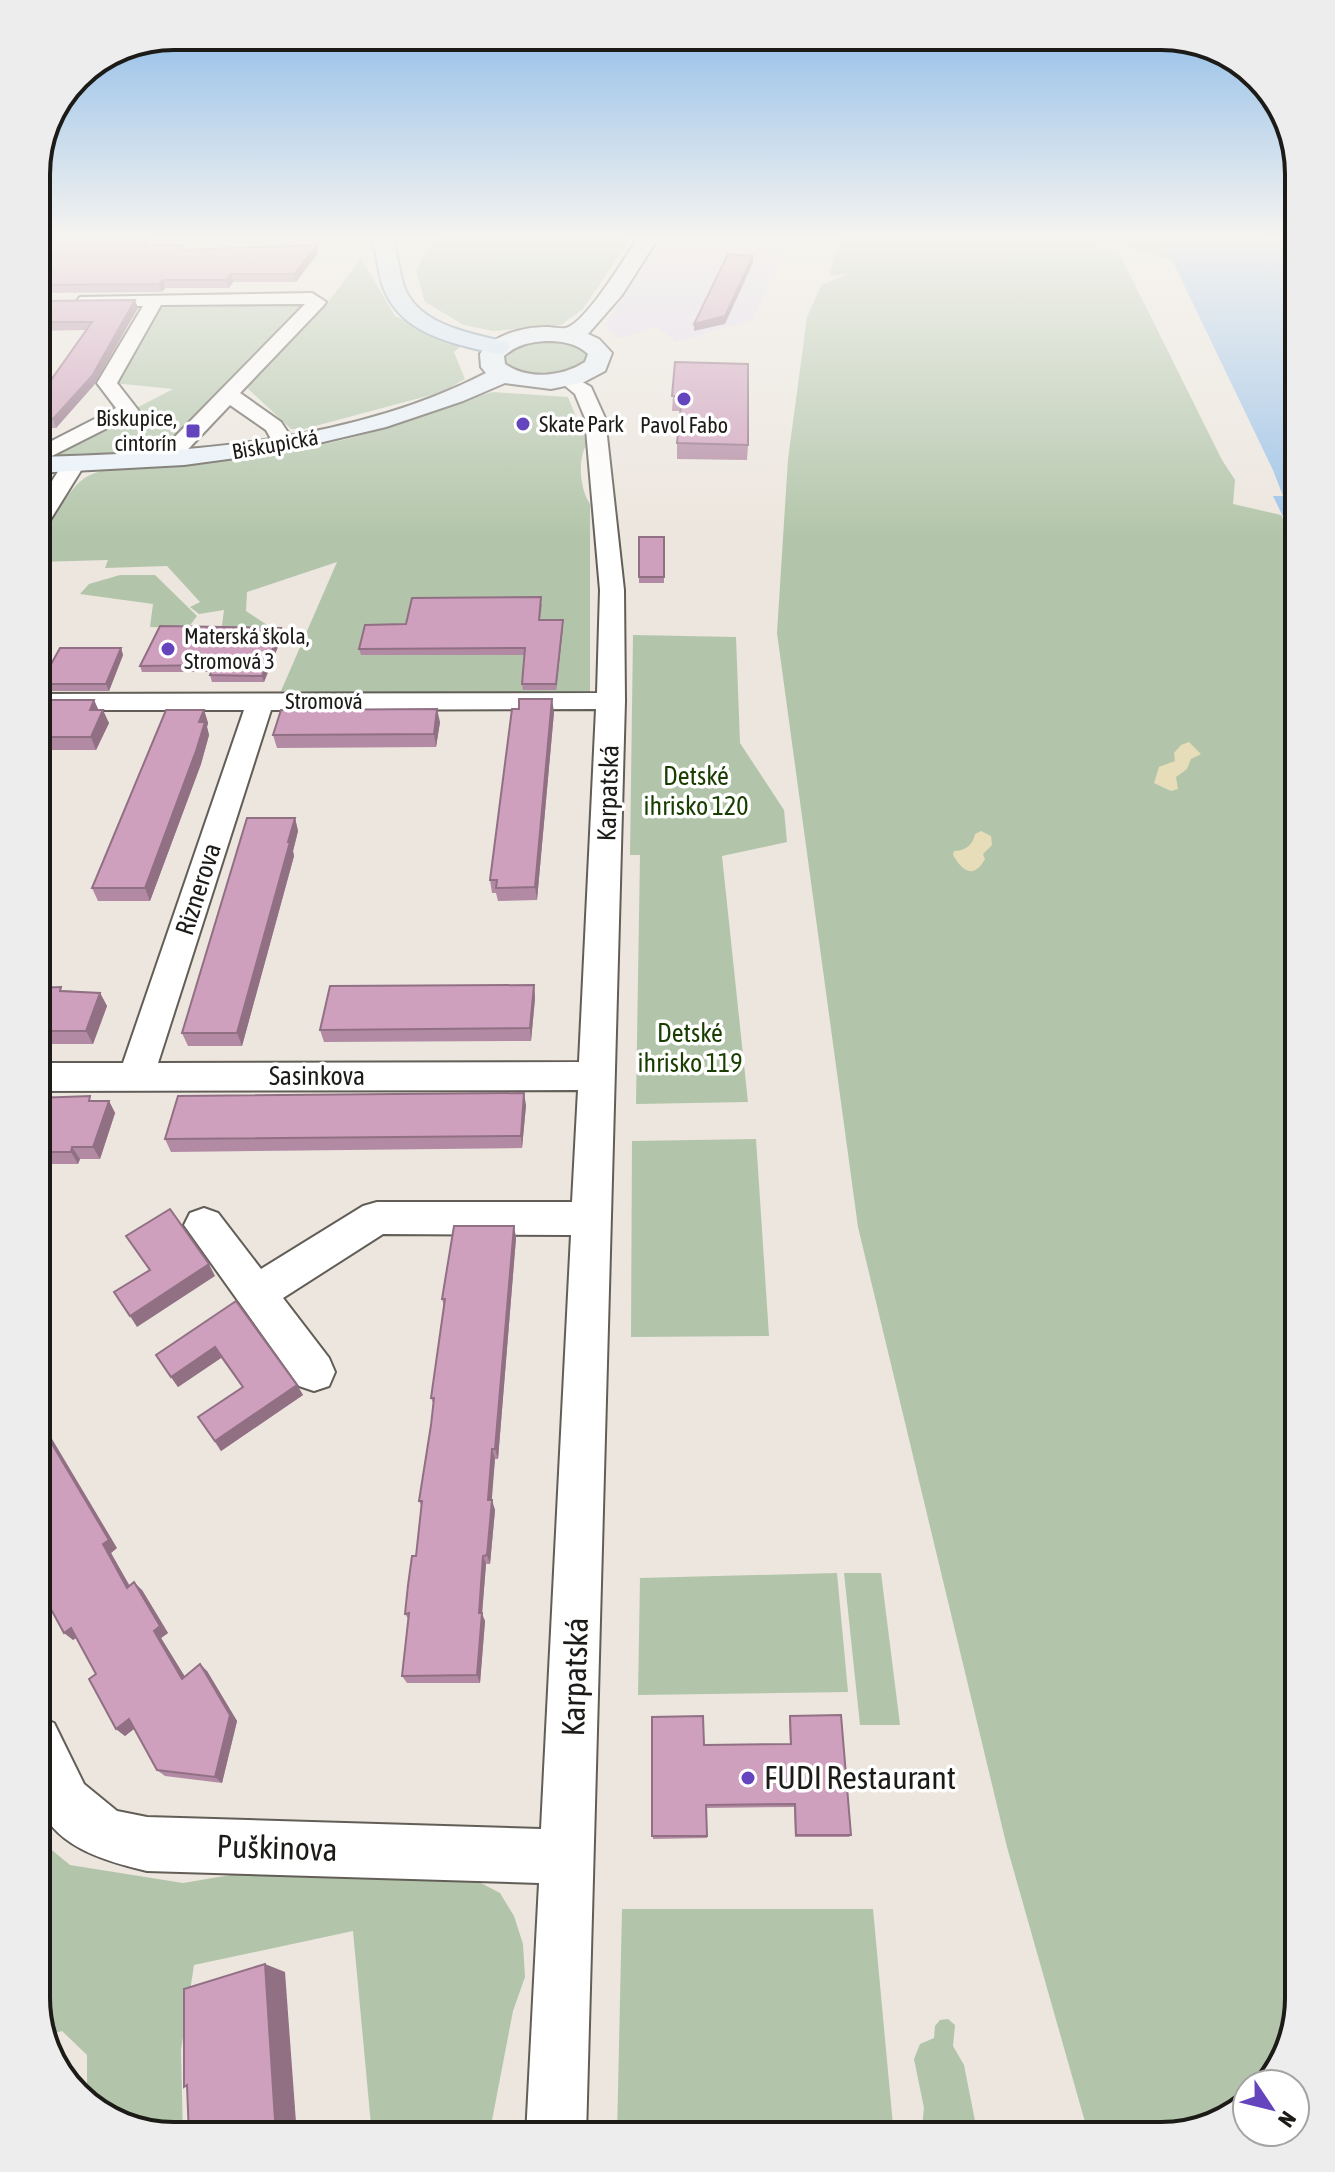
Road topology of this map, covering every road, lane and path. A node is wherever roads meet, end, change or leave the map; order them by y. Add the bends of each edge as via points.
1 (134, 336) edge
2 (284, 336) edge
3 (458, 336) edge
4 (530, 336) edge
5 (545, 336) edge
6 (569, 337) joint
7 (498, 347) junction
8 (503, 374) junction
9 (567, 379) junction
10 (228, 394) junction
11 (284, 443) junction
12 (50, 451) edge
13 (166, 459) junction
14 (74, 464) junction
15 (50, 465) edge
16 (50, 503) edge
17 (611, 701) junction
18 (50, 702) edge
19 (260, 702) junction
20 (597, 1076) junction
21 (50, 1077) edge
22 (136, 1077) junction
23 (592, 1219) junction
24 (204, 1225) dead end
25 (255, 1294) junction
26 (314, 1372) dead end
27 (50, 1769) edge
28 (568, 1857) junction
29 (557, 2122) edge

1 - 12 street via 107,383 128,410
2 - 10 street
3 - 7 main road
4 - 7 street
5 - 6 street
6 - 9 street via 592,345 601,358 589,371
7 - 8 street via 491,363
8 - 9 street via 528,381
8 - 11 street, Biskupická via 394,417
9 - 17 street, Karpatská via 584,391 598,438 612,590
10 - 11 street via 274,426
10 - 13 street
11 - 13 street, Biskupická
13 - 14 street, Biskupická
14 - 15 street, Biskupická
14 - 16 street
17 - 19 street, Stromová
17 - 20 street, Karpatská
18 - 19 street, Stromová
19 - 22 street, Riznerova
20 - 22 street, Sasinkova
20 - 23 street, Karpatská
21 - 22 street, Sasinkova
23 - 25 street via 377,1218
23 - 28 street, Karpatská
24 - 25 street
25 - 26 street
27 - 28 street, Puškinova via 66,1802 104,1834 147,1844
28 - 29 street, Karpatská

